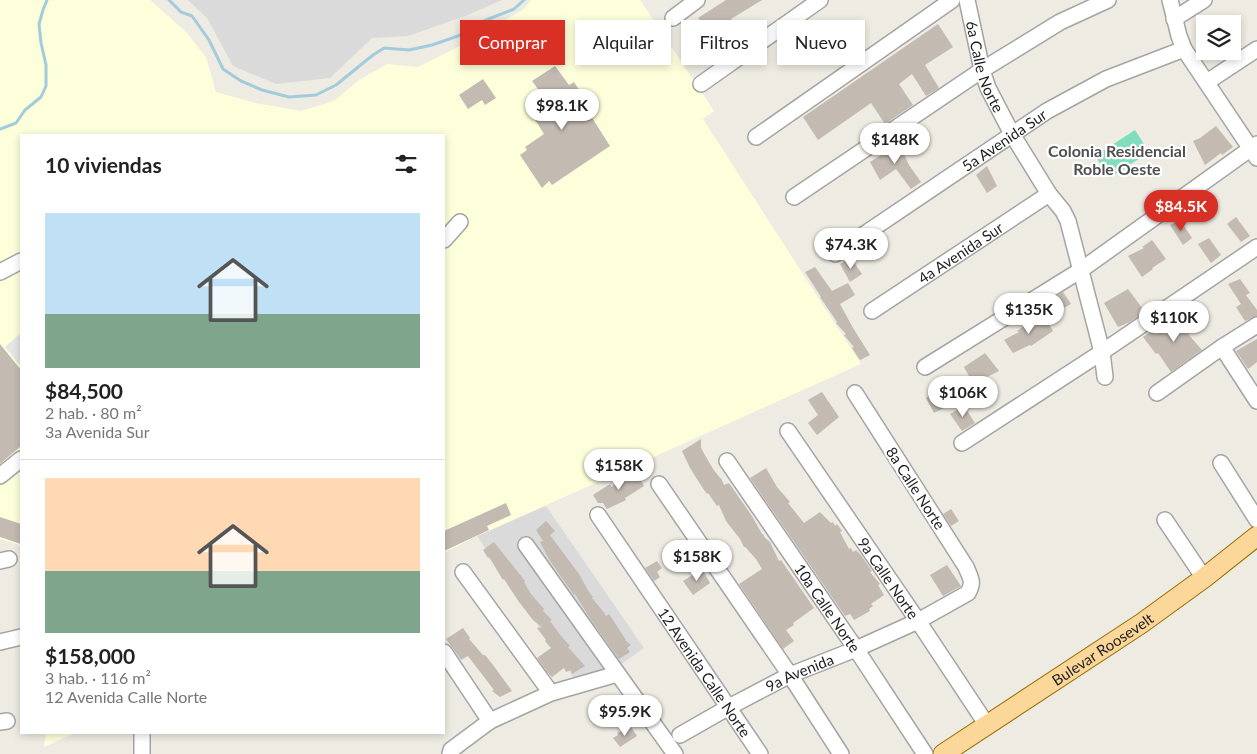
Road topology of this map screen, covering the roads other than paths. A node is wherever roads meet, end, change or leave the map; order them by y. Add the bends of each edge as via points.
1 (697, 0) edge
2 (820, 0) edge
3 (952, 0) edge
4 (967, 0) edge
5 (1108, 0) edge
6 (1170, 0) edge
7 (1204, 0) edge
8 (673, 18) dead end
9 (1174, 19) junction
10 (1184, 49) junction
11 (1257, 49) edge
12 (982, 70) junction
13 (1207, 82) junction
14 (701, 84) dead end
15 (1012, 134) junction
16 (756, 137) dead end
17 (1255, 150) edge
18 (1049, 194) junction
19 (794, 197) dead end
20 (460, 222) dead end
21 (445, 239) edge
22 (1257, 246) edge
23 (835, 254) dead end
24 (20, 262) edge
25 (1081, 270) junction
26 (0, 272) edge
27 (872, 311) dead end
28 (1257, 325) edge
29 (1222, 347) junction
30 (1102, 352) junction
31 (925, 367) dead end
32 (1105, 377) dead end
33 (855, 393) dead end
34 (1157, 393) dead end
35 (1257, 401) edge
36 (788, 431) dead end
37 (962, 443) dead end
38 (20, 460) edge
39 (727, 462) dead end
40 (1221, 463) dead end
41 (0, 476) edge
42 (659, 484) dead end
43 (598, 515) dead end
44 (1165, 520) dead end
45 (1257, 520) edge
46 (1257, 536) edge
47 (526, 545) dead end
48 (463, 572) dead end
49 (1204, 578) junction
50 (972, 585) joint
51 (918, 621) junction
52 (20, 637) edge
53 (0, 642) edge
54 (856, 649) junction
55 (445, 654) edge
56 (617, 674) junction
57 (790, 675) junction
58 (551, 693) junction
59 (728, 707) junction
60 (490, 721) junction
61 (986, 725) junction
62 (142, 734) edge
63 (680, 735) dead end
64 (142, 754) edge
65 (450, 754) edge
66 (675, 754) edge
67 (760, 754) edge
68 (841, 754) edge
69 (925, 754) edge
70 (943, 754) edge

1 - 8 street
2 - 14 street
3 - 16 street
4 - 12 street, 6a Calle Norte
5 - 12 street via 1060,22
6 - 9 street
7 - 9 street
9 - 10 street
10 - 13 street
10 - 15 street, 5a Avenida Sur via 1106,79
11 - 13 street
12 - 15 street, 6a Calle Norte
12 - 19 street
13 - 17 street
15 - 18 street, 6a Calle Norte
15 - 23 street, 5a Avenida Sur
17 - 25 street
18 - 25 street, 6a Calle Norte via 1068,221
18 - 27 street, 4a Avenida Sur
20 - 21 street
22 - 30 street
24 - 26 street
25 - 30 street, 6a Calle Norte
25 - 31 street
28 - 29 street
29 - 34 street
29 - 35 street
30 - 32 street, 6a Calle Norte
30 - 37 street
33 - 50 street, 8a Calle Norte via 966,568
36 - 51 street, 9a Calle Norte
38 - 41 street
39 - 54 street, 10a Calle Norte
40 - 45 street
42 - 57 street
43 - 59 street, 12 Avenida Calle Norte
44 - 49 street
46 - 49 main road, Bulevar Roosevelt
47 - 56 street
48 - 58 street
49 - 61 main road, Bulevar Roosevelt via 1142,623
50 - 51 street, 9a Avenida via 968,593
51 - 54 street, 9a Avenida
51 - 61 street, 9a Calle Norte
52 - 53 street
54 - 57 street, 9a Avenida
54 - 69 street, 10a Calle Norte
55 - 60 street
56 - 58 street
56 - 66 street
57 - 59 street, 9a Avenida
57 - 68 street
58 - 60 street
59 - 63 street, 9a Avenida
59 - 67 street, 12 Avenida Calle Norte
60 - 65 street
61 - 70 main road, Bulevar Roosevelt
62 - 64 street

